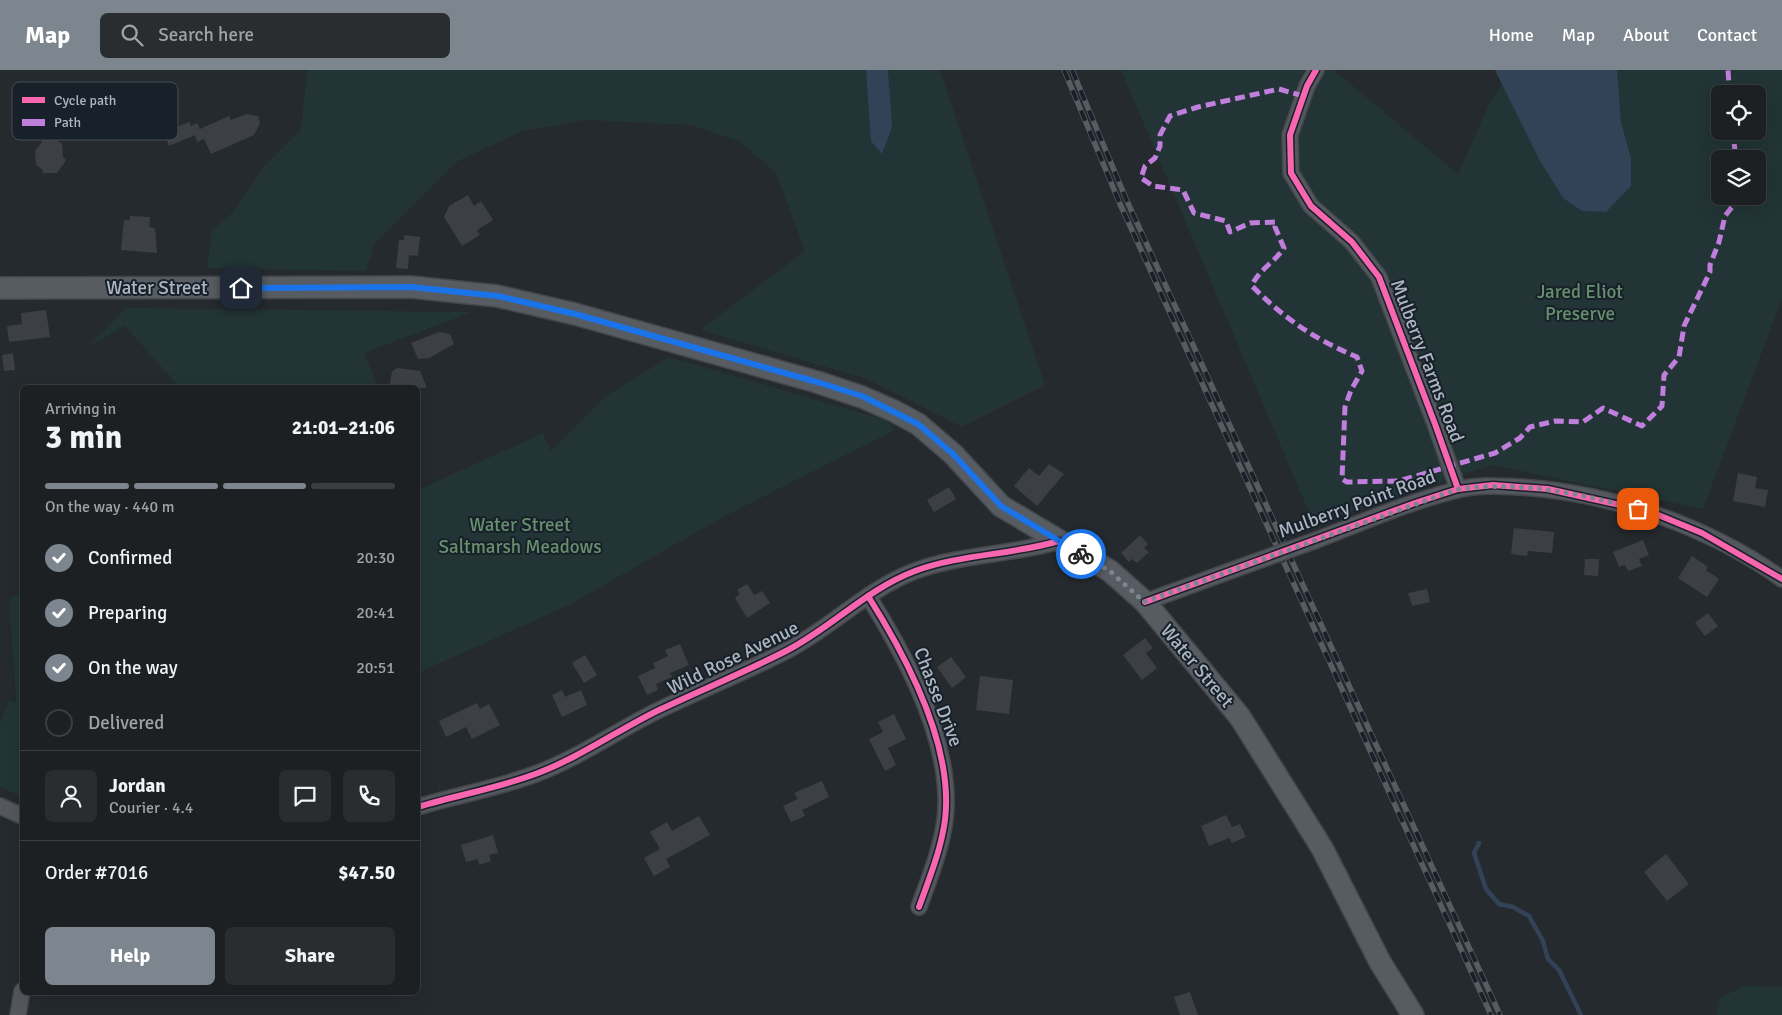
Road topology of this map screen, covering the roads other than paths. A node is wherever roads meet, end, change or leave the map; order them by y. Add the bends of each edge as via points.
1 (1316, 70) edge
2 (0, 288) edge
3 (1458, 489) junction
4 (1059, 541) junction
5 (1782, 579) edge
6 (868, 596) junction
7 (1144, 602) junction
8 (0, 806) edge
9 (420, 806) edge
10 (20, 815) edge
11 (919, 907) dead end
12 (21, 995) edge
13 (18, 1015) edge
14 (1413, 1015) edge

1 - 3 street, Mulberry Farms Road via 1290,135 1290,173 1311,206 1352,242 1379,277
2 - 4 main road, Water Street via 411,287 498,296 575,314 817,382 862,396 894,411 918,424 953,454 1001,506
3 - 5 street, Mulberry Point Road via 1493,485 1548,489 1651,512 1702,533
3 - 7 street, Mulberry Point Road, bridge
4 - 6 street, Wild Rose Avenue via 933,565 902,576
4 - 7 main road, Water Street via 1110,571
6 - 9 street, Wild Rose Avenue via 787,650 660,710 563,762 522,778
6 - 11 street, Chasse Drive via 924,704 941,759 945,818
7 - 14 main road, Water Street via 1240,717 1322,848 1380,962
8 - 10 street
12 - 13 street

